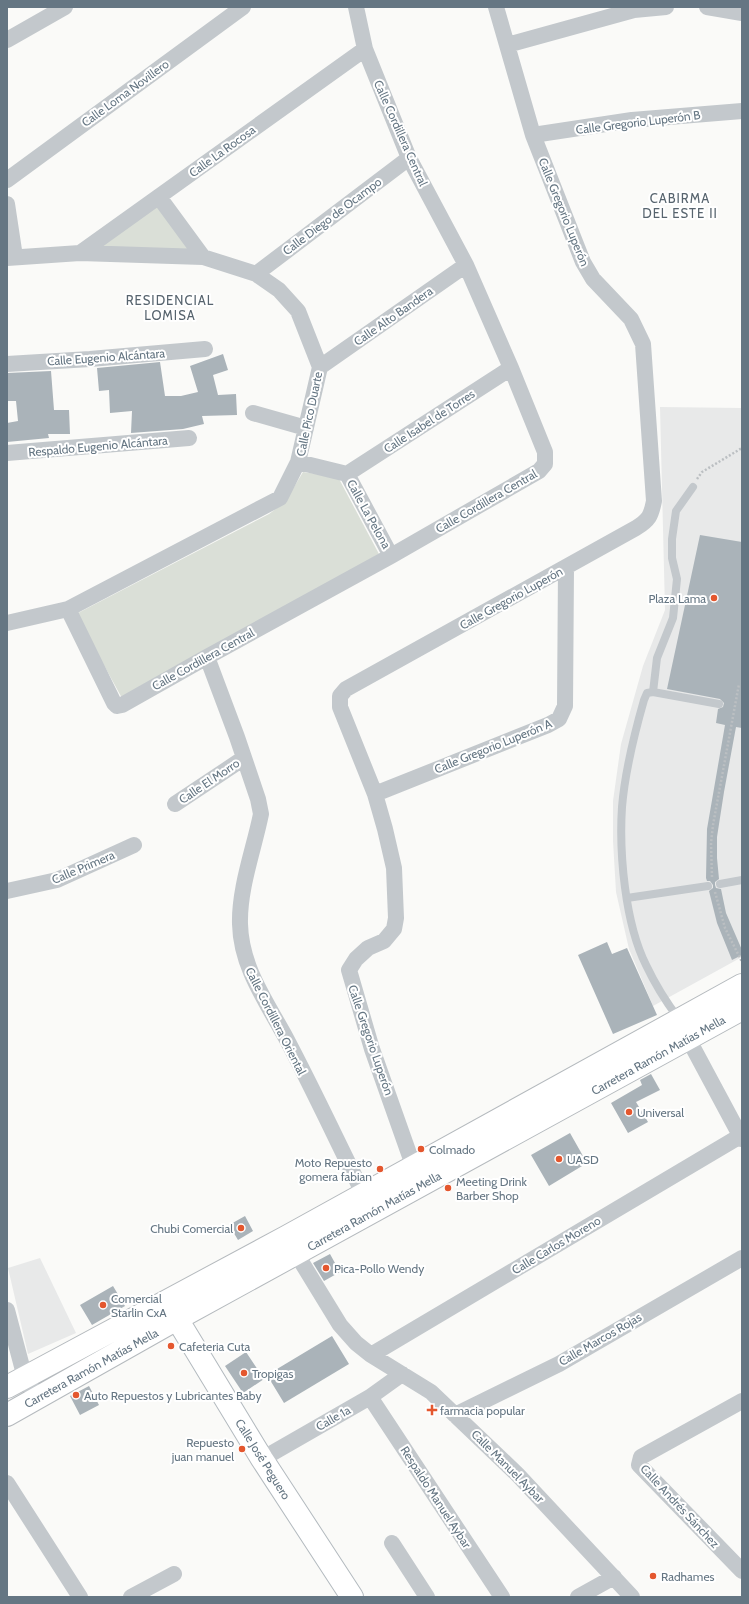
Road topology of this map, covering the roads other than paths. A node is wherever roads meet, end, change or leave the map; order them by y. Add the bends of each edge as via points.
1 (65, 7) edge
2 (243, 7) edge
3 (356, 7) edge
4 (496, 7) edge
5 (666, 7) edge
6 (707, 7) edge
7 (742, 13) edge
8 (7, 40) edge
9 (507, 45) junction
10 (365, 50) junction
11 (742, 111) edge
12 (533, 135) junction
13 (409, 158) junction
14 (7, 180) edge
15 (159, 197) junction
16 (7, 204) edge
17 (80, 253) junction
18 (203, 257) junction
19 (11, 258) edge
20 (466, 265) junction
21 (256, 274) junction
22 (205, 349) dead end
23 (7, 364) edge
24 (320, 367) junction
25 (512, 368) junction
26 (253, 413) dead end
27 (306, 428) junction
28 (189, 438) dead end
29 (7, 453) edge
30 (298, 462) junction
31 (347, 474) junction
32 (693, 486) road end
33 (391, 556) junction
34 (566, 568) junction
35 (68, 610) junction
36 (7, 623) edge
37 (207, 656) junction
38 (653, 692) junction
39 (719, 704) dead end
40 (244, 758) junction
41 (375, 794) junction
42 (175, 804) dead end
43 (134, 845) dead end
44 (742, 880) edge
45 (7, 891) edge
46 (627, 898) junction
47 (742, 985) edge
48 (742, 1009) edge
49 (684, 1029) junction
50 (741, 1137) edge
51 (413, 1165) junction
52 (363, 1193) junction
53 (291, 1245) junction
54 (742, 1258) edge
55 (7, 1310) edge
56 (177, 1319) junction
57 (371, 1355) junction
58 (402, 1374) junction
59 (16, 1382) edge
60 (370, 1397) junction
61 (38, 1398) junction
62 (742, 1401) edge
63 (7, 1415) edge
64 (455, 1415) junction
65 (262, 1459) junction
66 (7, 1483) edge
67 (392, 1544) dead end
68 (742, 1570) edge
69 (174, 1574) dead end
70 (614, 1577) junction
71 (80, 1597) edge
72 (130, 1597) edge
73 (352, 1597) edge
74 (427, 1597) edge
75 (502, 1597) edge
76 (578, 1597) edge
77 (632, 1597) edge

1 - 8 street
2 - 14 street, Calle Loma Novillero
3 - 10 street, Calle Cordillera Central
4 - 9 street, Calle Gregorio Luperón
5 - 9 street via 634,10
6 - 7 street
9 - 12 street, Calle Gregorio Luperón
10 - 13 street, Calle Cordillera Central
10 - 15 street, Calle La Rocosa
11 - 12 street, Calle Gregorio Luperón B via 632,120
12 - 34 street, Calle Gregorio Luperón via 586,267 593,279 631,319 643,344 654,501 652,511 648,520 636,528
13 - 20 street, Calle Cordillera Central
13 - 21 street, Calle Diego de Ocampo
15 - 17 street, Calle La Rocosa
15 - 18 street
16 - 19 street
17 - 18 street, Calle Pico Duarte
17 - 19 street, Calle Pico Duarte
18 - 21 street, Calle Pico Duarte
20 - 24 street, Calle Alto Bandera
20 - 25 street, Calle Cordillera Central
21 - 24 street, Calle Pico Duarte via 279,290 298,311
22 - 23 street, Calle Eugenio Alcántara
24 - 27 street, Calle Pico Duarte
25 - 31 street, Calle Isabel de Torres
25 - 33 street, Calle Cordillera Central via 544,452 544,464 539,471
26 - 27 street
27 - 30 street, Calle Pico Duarte
28 - 29 street, Respaldo Eugenio Alcántara
30 - 31 street, Calle La Pelona
30 - 35 street, Calle Pico Duarte via 280,498
31 - 33 street, Calle La Pelona
32 - 38 lane via 676,512 672,539 672,558 677,579 673,618 657,658
33 - 37 street, Calle Cordillera Central
34 - 41 street, Calle Gregorio Luperón A via 565,706 559,719
34 - 41 street, Calle Gregorio Luperón via 342,692 340,707
35 - 36 street, Calle Pico Duarte
35 - 37 street, Calle Cordillera Central via 117,706
37 - 40 street, Calle Cordillera Oriental
38 - 39 lane
38 - 46 lane via 647,693 640,713 622,806 621,851
40 - 42 street, Calle El Morro
40 - 52 street, Calle Cordillera Oriental via 261,814 240,904 241,945 246,964
41 - 51 street, Calle Gregorio Luperón via 394,868 396,918 394,929 384,941 368,948 356,958 349,970 372,1049
43 - 45 street, Calle Primera via 57,880
44 - 46 lane
46 - 49 lane via 645,964
47 - 49 main road, Carretera Ramón Matías Mella
48 - 49 main road, Carretera Ramón Matías Mella
49 - 50 street
49 - 51 main road, Carretera Ramón Matías Mella
49 - 53 main road, Carretera Ramón Matías Mella
50 - 57 street, Calle Carlos Moreno
51 - 52 main road, Carretera Ramón Matías Mella
52 - 53 main road, Carretera Ramón Matías Mella
53 - 56 main road, Carretera Ramón Matías Mella
53 - 57 street, Calle Manuel Aybar via 340,1325
53 - 59 main road, Carretera Ramón Matías Mella
54 - 64 street, Calle Marcos Rojas via 559,1364
55 - 59 street
56 - 61 main road, Carretera Ramón Matías Mella
56 - 65 main road, Calle José Peguero
57 - 58 street, Calle Manuel Aybar
58 - 60 street, Calle 1a
58 - 64 street, Calle Manuel Aybar via 431,1392
59 - 61 street
60 - 65 street, Calle 1a
60 - 75 street, Respaldo Manuel Aybar
61 - 63 main road, Carretera Ramón Matías Mella
62 - 68 street, Calle Andrés Sánchez via 641,1457 639,1465
64 - 70 street, Calle Manuel Aybar via 517,1474
65 - 73 main road, Calle José Peguero
66 - 71 street
67 - 74 street
69 - 72 street
70 - 76 street
70 - 77 street, Calle Manuel Aybar

